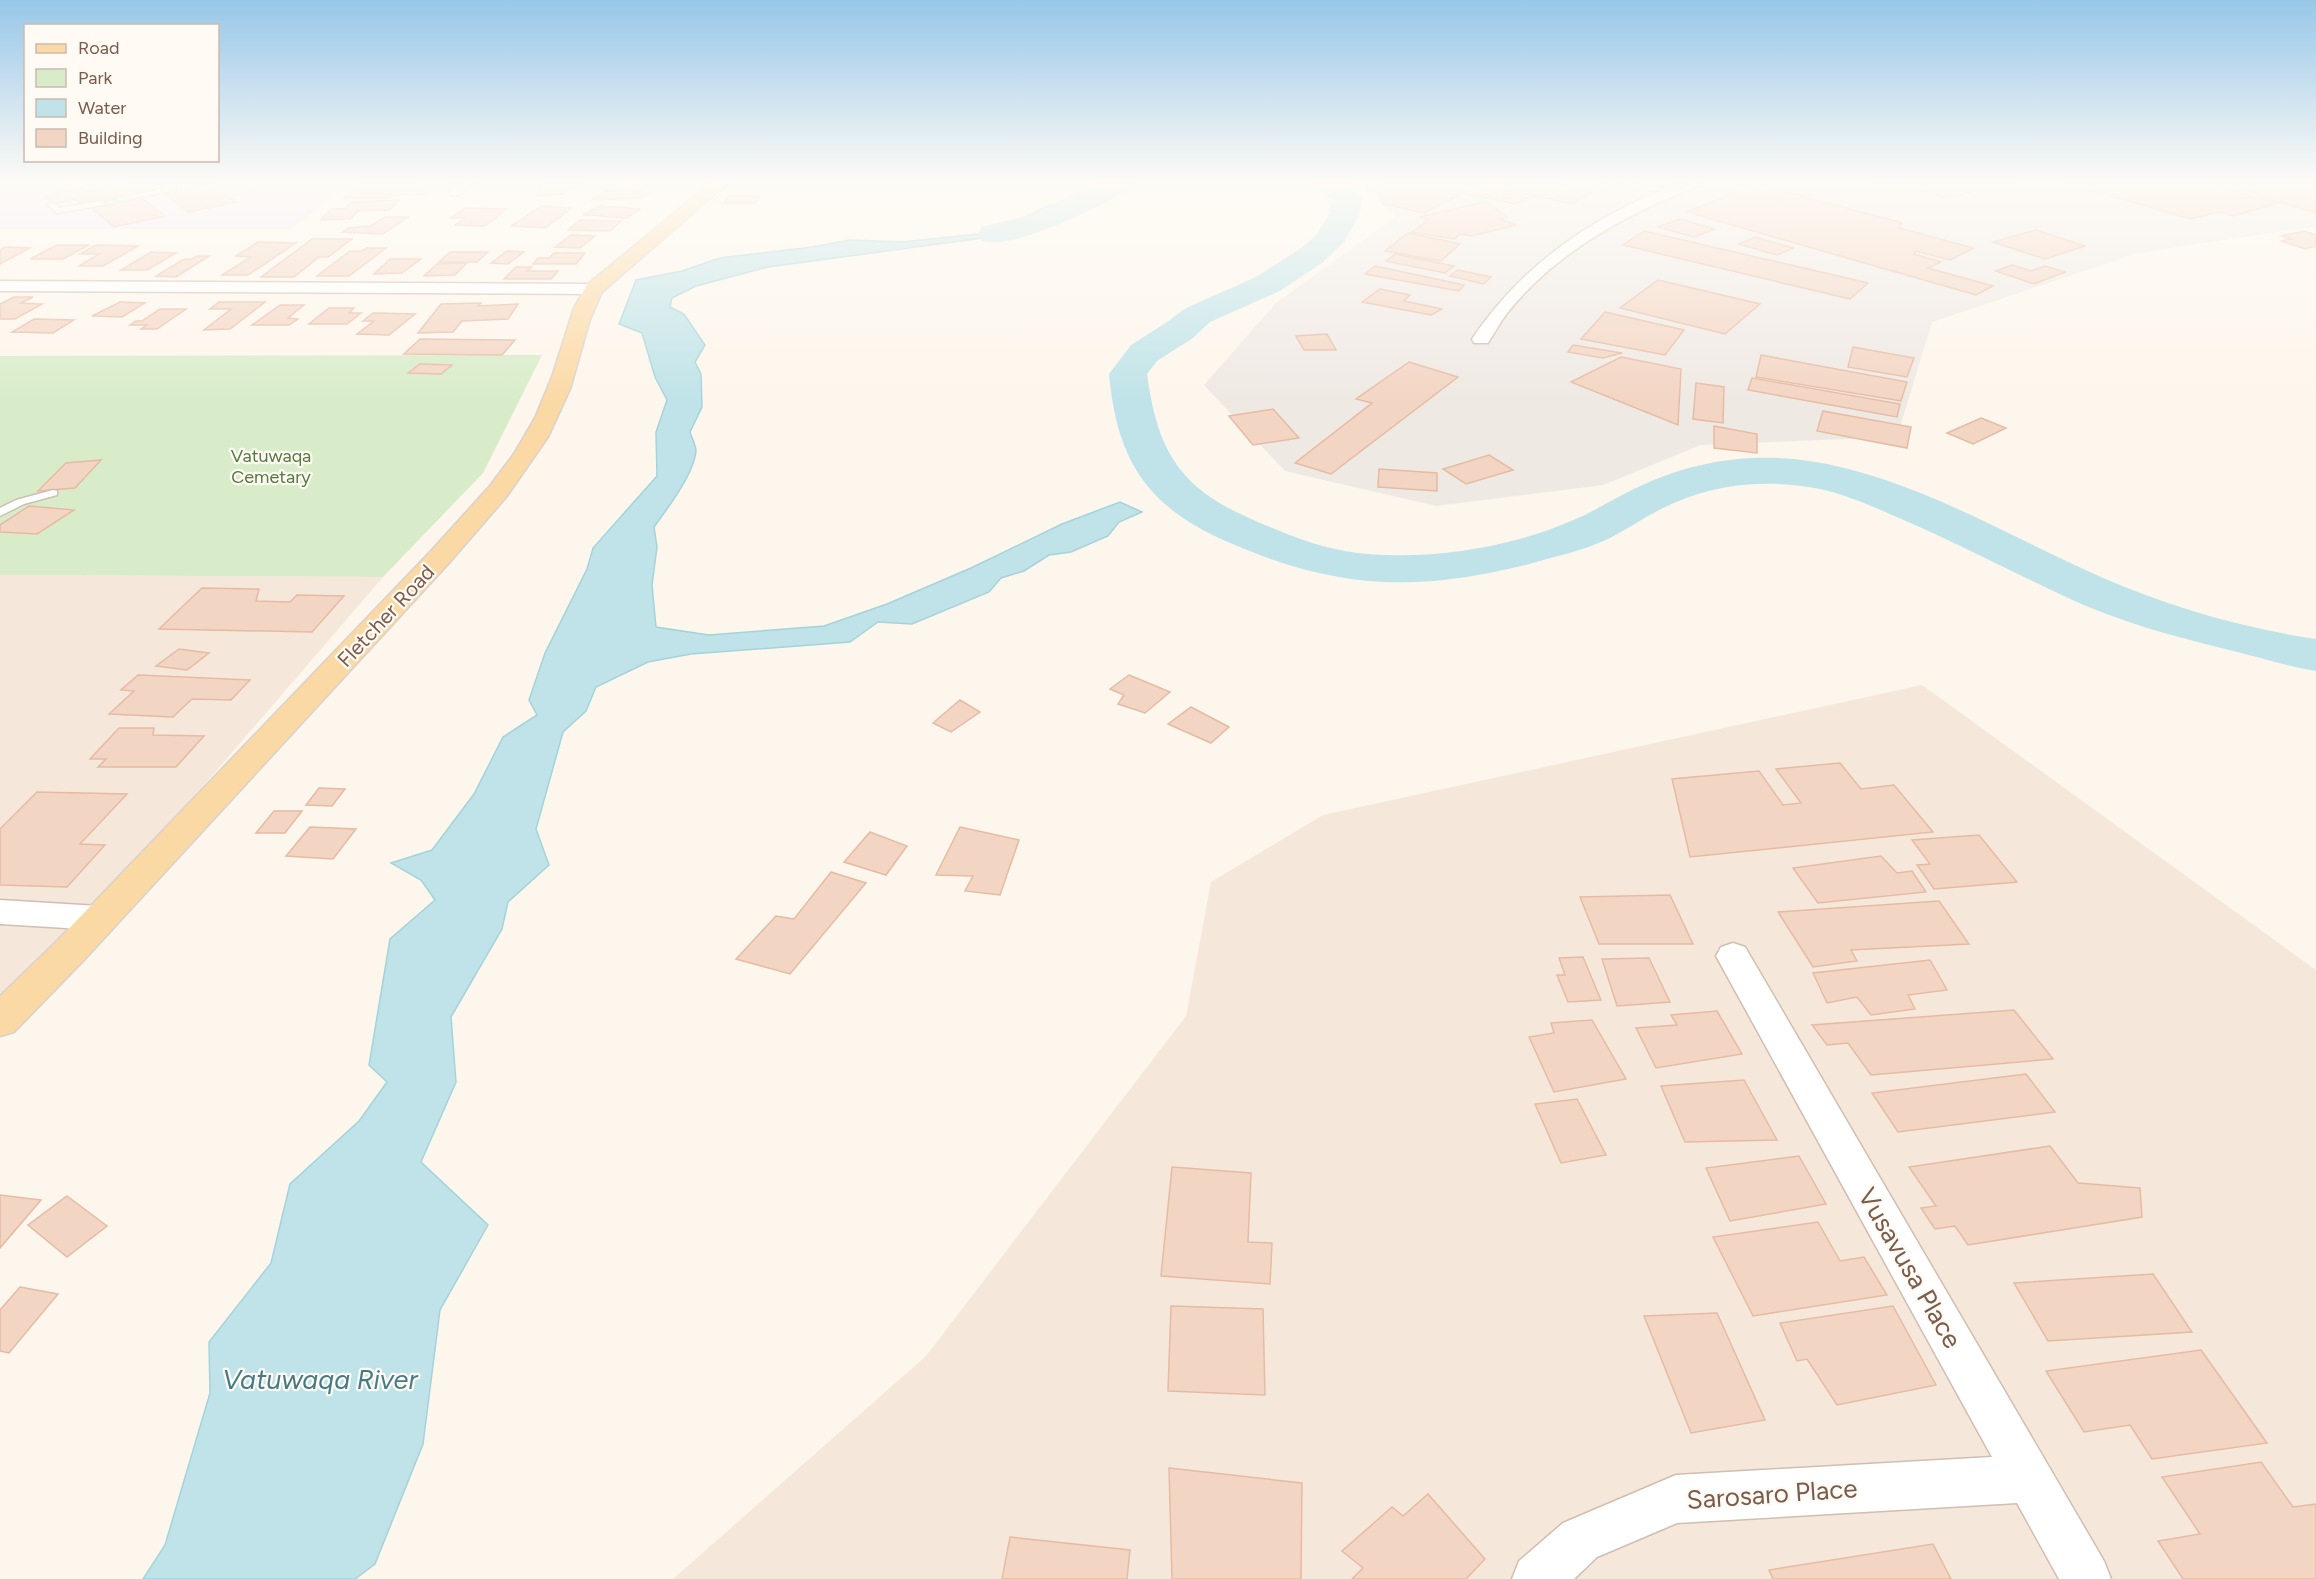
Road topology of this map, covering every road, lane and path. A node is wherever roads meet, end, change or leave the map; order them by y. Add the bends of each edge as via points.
1 (633, 256) edge
2 (1560, 256) edge
3 (0, 286) edge
4 (594, 289) junction
5 (1481, 339) dead end
6 (53, 493) dead end
7 (0, 513) edge
8 (0, 912) edge
9 (99, 918) junction
10 (1733, 956) dead end
11 (0, 1021) edge
12 (2029, 1479) junction
13 (1537, 1579) edge
14 (2086, 1579) edge

1 - 4 main road, Fletcher Road
2 - 5 street via 1504,303
3 - 4 street
4 - 9 main road, Fletcher Road via 587,298 546,420 507,478 363,642
6 - 7 lane via 20,502
8 - 9 street
9 - 11 main road, Fletcher Road
10 - 12 street, Vusavusa Place
12 - 13 street, Sarosaro Place via 1676,1499 1580,1540
12 - 14 street, Vusavusa Place

